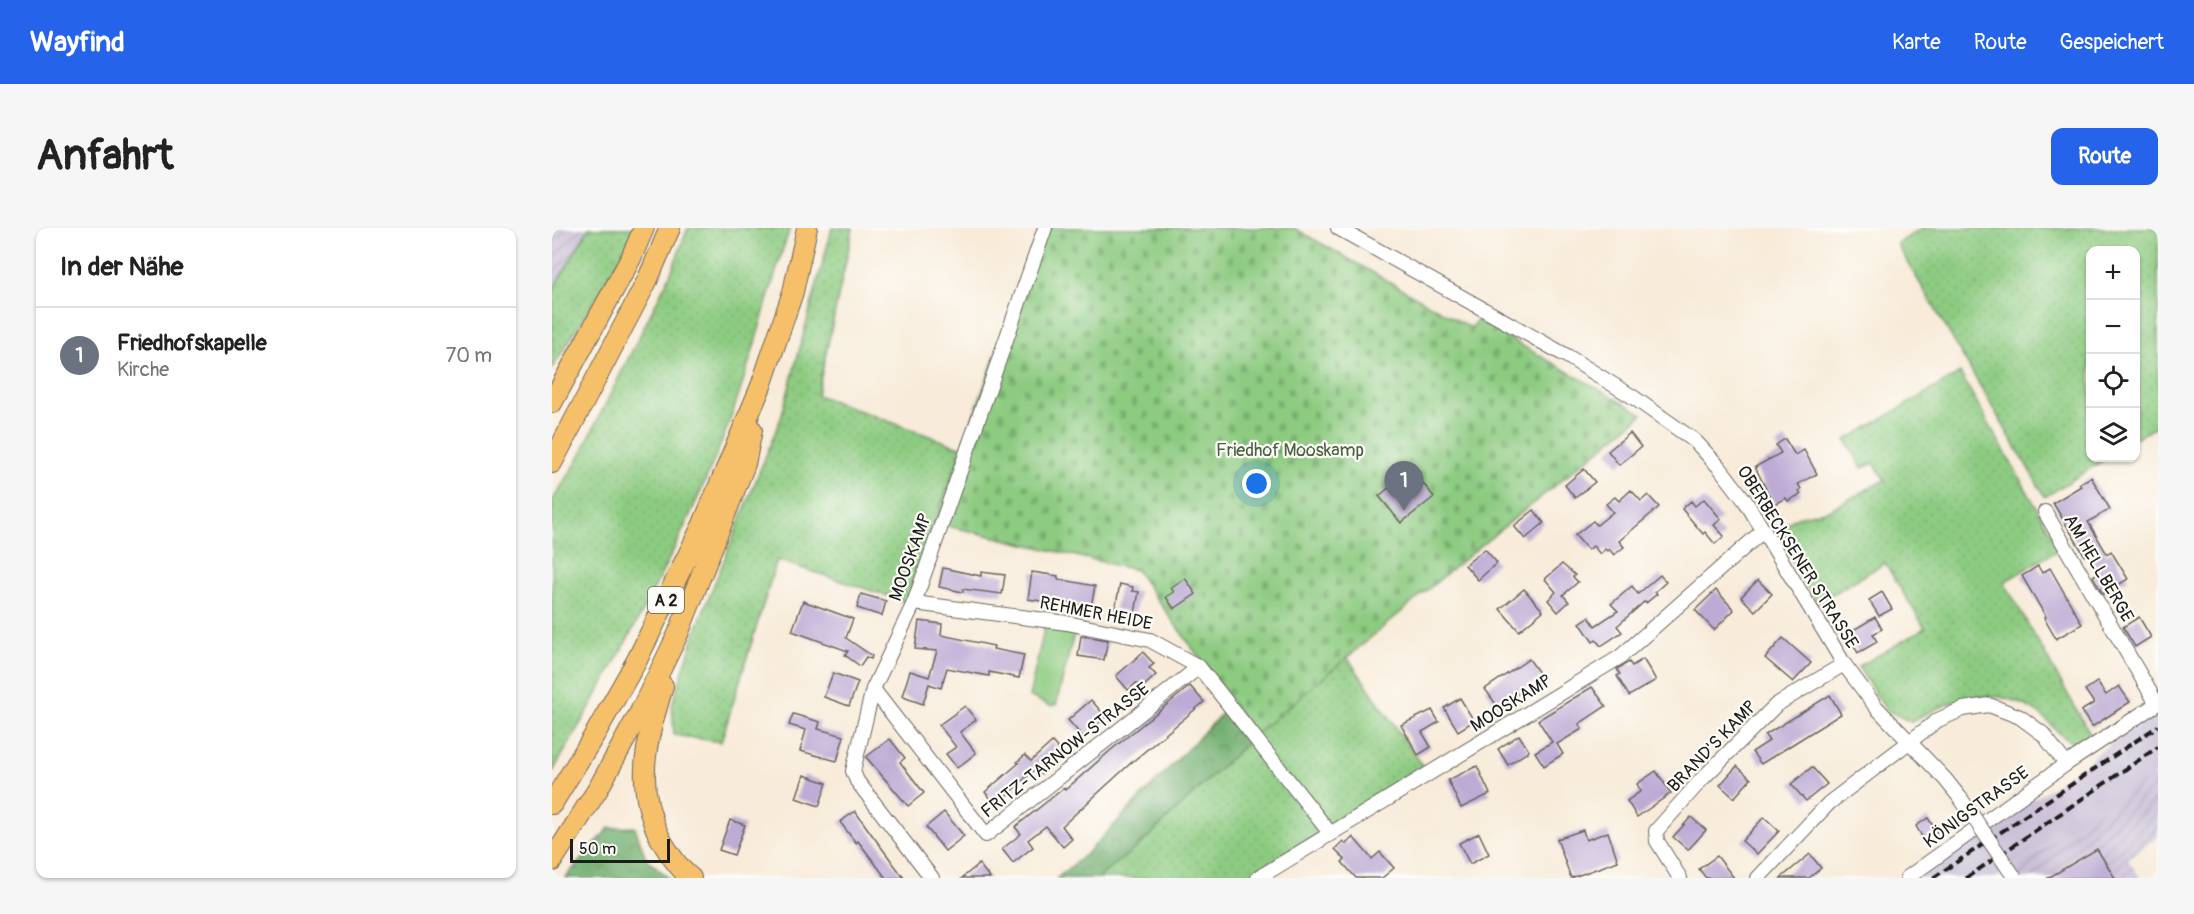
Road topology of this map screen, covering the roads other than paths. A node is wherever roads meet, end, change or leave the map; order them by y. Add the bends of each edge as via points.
1 (644, 228) edge
2 (670, 228) edge
3 (807, 228) edge
4 (1045, 228) edge
5 (1338, 228) edge
6 (761, 386) junction
7 (554, 400) edge
8 (552, 463) edge
9 (2046, 512) dead end
10 (1764, 530) junction
11 (914, 603) junction
12 (678, 634) junction
13 (1844, 664) junction
14 (1199, 667) junction
15 (873, 689) junction
16 (2158, 704) edge
17 (1910, 740) junction
18 (2066, 764) junction
19 (552, 804) edge
20 (1330, 833) junction
21 (552, 861) edge
22 (691, 878) edge
23 (932, 878) edge
24 (1258, 878) edge
25 (1680, 878) edge
26 (1758, 878) edge
27 (1907, 878) edge
28 (2015, 878) edge

1 - 7 highway
2 - 8 highway via 647,281
3 - 6 highway, A 2 via 793,292
4 - 11 street, MOOSKAMP
5 - 10 street, OBERBECKSENER STRASSE via 1567,356 1661,416 1695,441 1720,468
6 - 12 highway via 745,464
6 - 19 highway, A 2 via 703,524 637,660
9 - 16 street, AM HELLBERGE
10 - 13 street, OBERBECKSENER STRASSE
10 - 20 street, MOOSKAMP via 1620,657
11 - 14 street, REHMER HEIDE via 1067,623 1150,640
11 - 15 street, MOOSKAMP
12 - 21 highway via 598,789
12 - 22 highway via 649,736 644,784 652,822 667,850
13 - 17 street, OBERBECKSENER STRASSE via 1876,707
13 - 25 street, BRAND'S KAMP via 1776,705 1656,831 1657,842
14 - 15 street, FRITZ-TARNOW-STRASSE via 986,835
14 - 20 street, REHMER HEIDE
15 - 23 street, MOOSKAMP via 853,771
16 - 18 street, KÖNIGSTRASSE
17 - 18 street via 1938,720 1964,709 1989,705 2020,717 2043,734
17 - 26 street via 1829,803
17 - 28 street, OBERBECKSENER STRASSE, bridge via 1961,799
18 - 27 street, KÖNIGSTRASSE
20 - 24 street, MOOSKAMP

